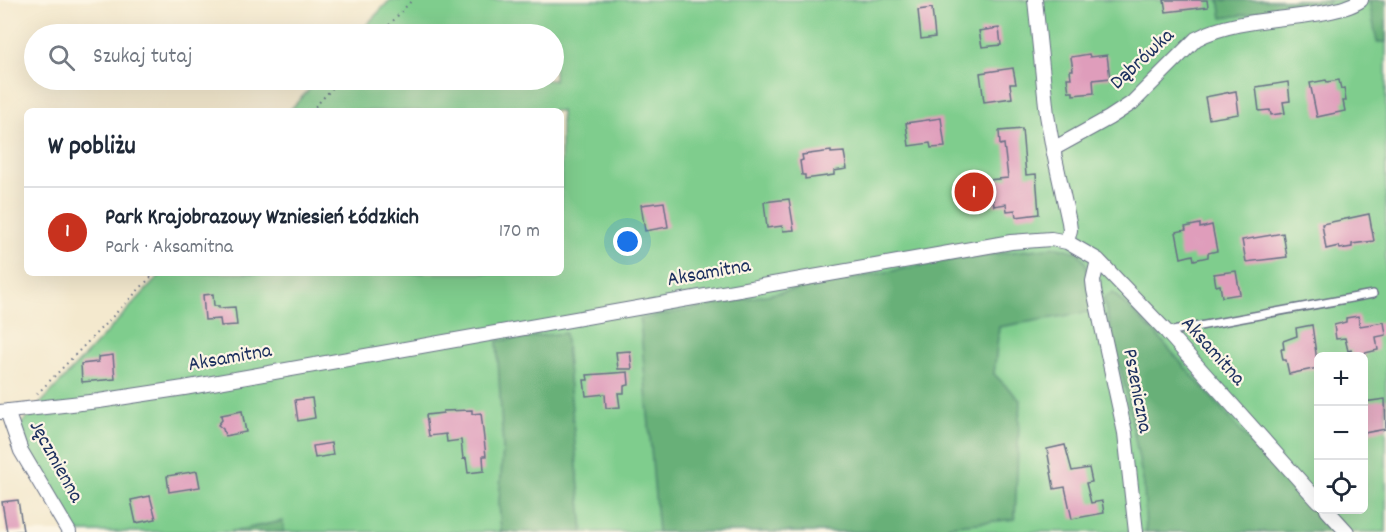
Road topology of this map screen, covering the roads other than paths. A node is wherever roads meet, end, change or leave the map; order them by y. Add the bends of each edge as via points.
1 (1035, 0) edge
2 (1361, 0) edge
3 (1053, 148) junction
4 (1067, 242) junction
5 (1098, 260) junction
6 (1373, 294) dead end
7 (1167, 332) junction
8 (3, 412) edge
9 (1314, 497) edge
10 (1331, 514) edge
11 (69, 532) edge
12 (1136, 532) edge
13 (1347, 532) edge

1 - 3 street
2 - 3 street, Dąbrówka via 1342,9 1203,35 1132,103
3 - 4 street via 1069,222
4 - 5 street, Aksamitna
4 - 8 street, Aksamitna via 1011,242 184,388
5 - 7 street, Aksamitna
5 - 12 street, Pszeniczna via 1094,290 1125,434
6 - 7 lane
7 - 9 street, Aksamitna
8 - 11 street, Jęczmienna via 21,452
10 - 13 street

